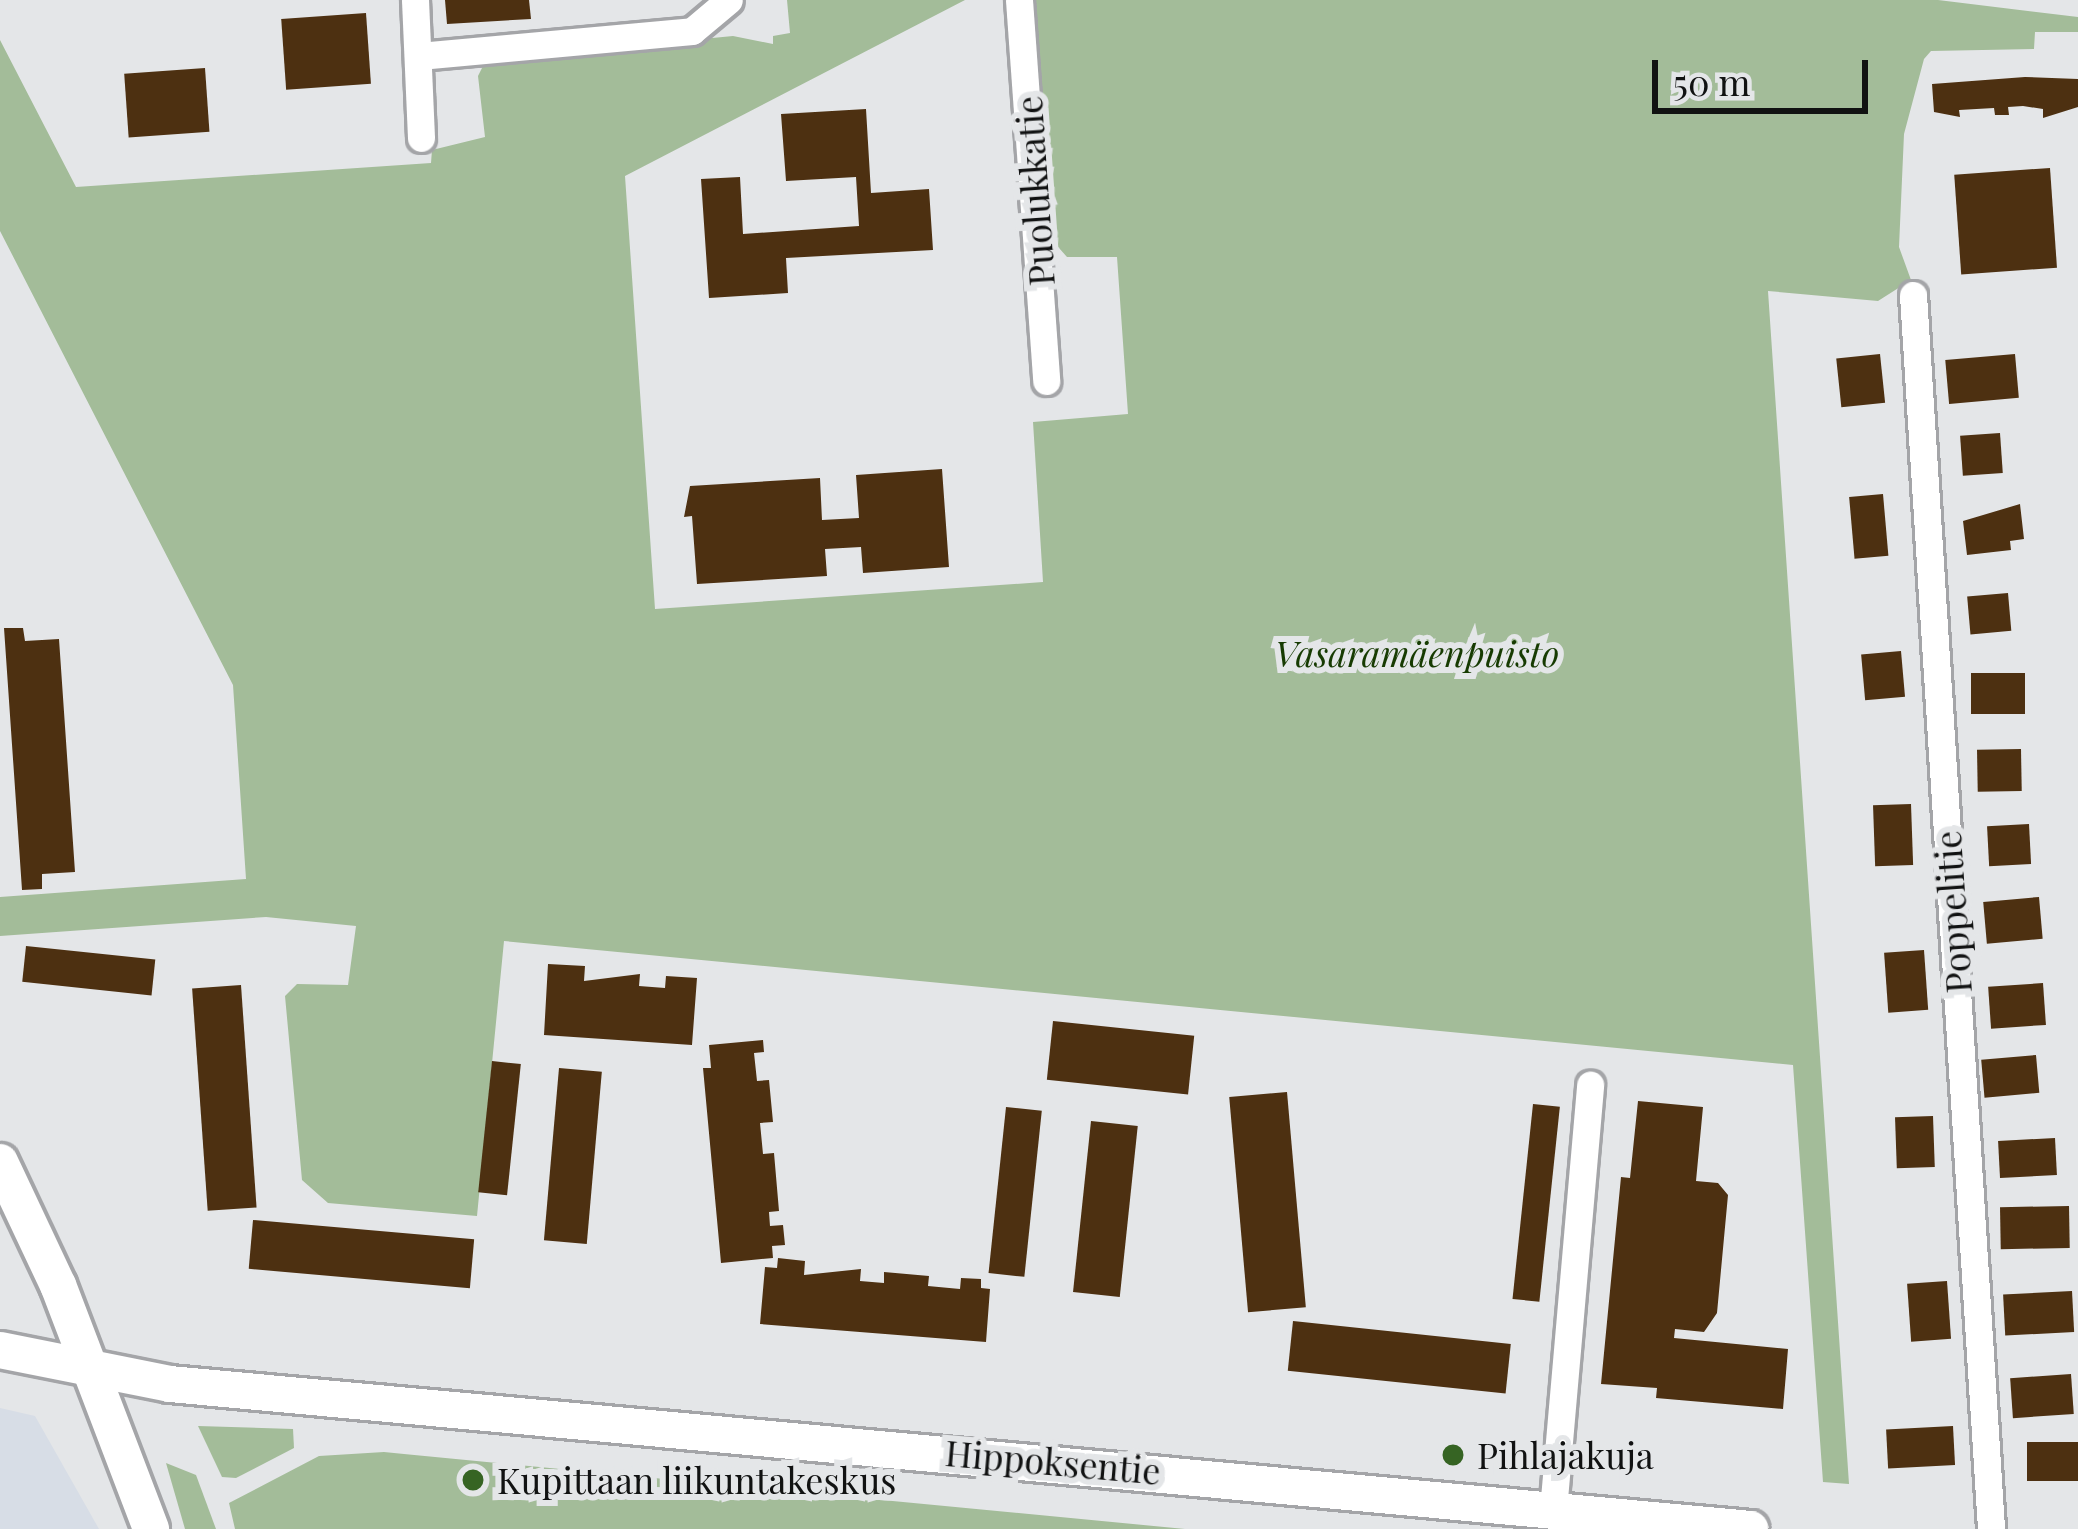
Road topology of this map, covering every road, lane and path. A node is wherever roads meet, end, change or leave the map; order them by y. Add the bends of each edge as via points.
1 (416, 0) edge
2 (1019, 0) edge
3 (729, 2) edge
4 (418, 56) junction
5 (421, 138) dead end
6 (1913, 295) dead end
7 (1046, 382) dead end
8 (1590, 1085) dead end
9 (0, 1162) edge
10 (0, 1351) edge
11 (88, 1368) junction
12 (1553, 1510) junction
13 (151, 1529) edge
14 (1750, 1529) edge
15 (1991, 1529) edge

1 - 4 street
2 - 7 street, Puolukkatie
3 - 4 street via 692,31
4 - 5 street
6 - 15 street, Poppelitie
8 - 12 street
9 - 11 street
10 - 11 street, Hippoksentie
11 - 12 street, Hippoksentie via 170,1384
11 - 13 street
12 - 14 street, Hippoksentie

